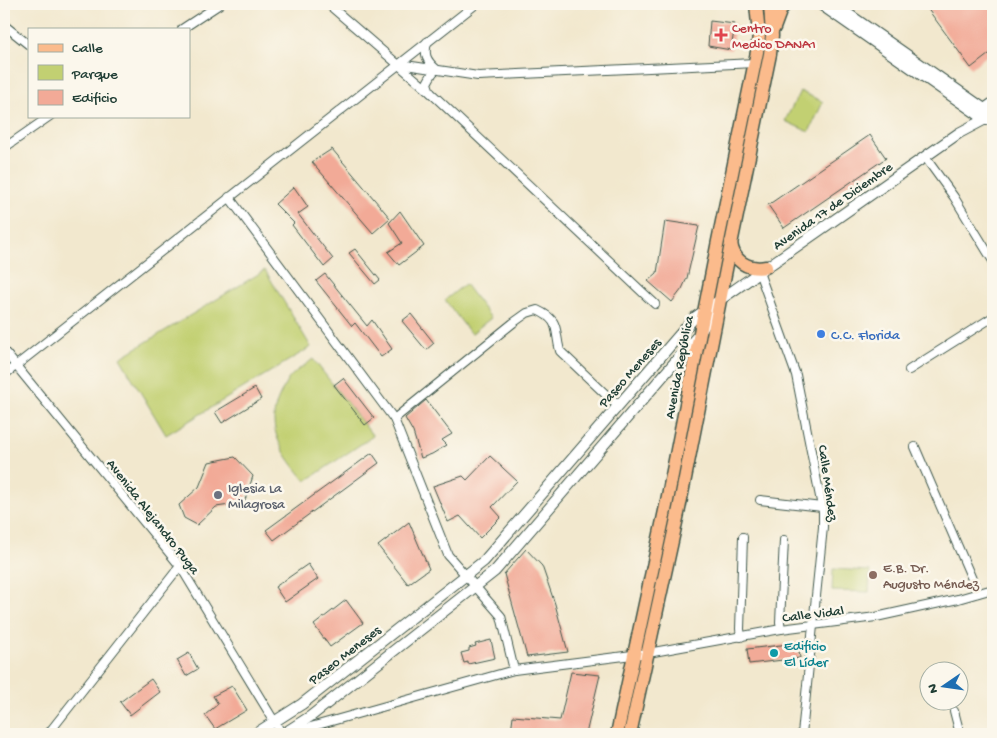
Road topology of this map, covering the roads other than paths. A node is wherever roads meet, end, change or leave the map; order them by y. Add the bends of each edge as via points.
1 (220, 4) edge
2 (328, 4) edge
3 (476, 4) edge
4 (756, 4) edge
5 (770, 4) edge
6 (786, 4) edge
7 (820, 4) edge
8 (834, 4) edge
9 (4, 25) edge
10 (184, 28) edge
11 (772, 36) junction
12 (427, 42) junction
13 (28, 44) edge
14 (755, 63) junction
15 (399, 64) junction
16 (436, 69) junction
17 (430, 92) junction
18 (987, 112) edge
19 (47, 118) edge
20 (4, 148) edge
21 (925, 157) junction
22 (229, 197) junction
23 (731, 241) junction
24 (993, 261) edge
25 (763, 270) junction
26 (720, 299) junction
27 (655, 304) dead end
28 (704, 310) junction
29 (993, 317) edge
30 (700, 332) junction
31 (4, 351) edge
32 (16, 366) junction
33 (910, 370) dead end
34 (4, 375) edge
35 (618, 406) junction
36 (394, 419) junction
37 (915, 447) dead end
38 (760, 500) dead end
39 (822, 507) junction
40 (743, 537) dead end
41 (784, 540) dead end
42 (180, 566) junction
43 (466, 576) junction
44 (475, 588) junction
45 (993, 589) edge
46 (978, 594) junction
47 (813, 625) junction
48 (781, 629) junction
49 (741, 636) junction
50 (648, 653) junction
51 (634, 655) junction
52 (514, 670) junction
53 (954, 711) dead end
54 (275, 722) junction
55 (48, 734) edge
56 (255, 734) edge
57 (283, 734) edge
58 (616, 734) edge
59 (630, 734) edge
60 (802, 734) edge
61 (960, 734) edge

1 - 10 street
2 - 15 street
3 - 12 street
4 - 14 main road, Avenida República via 759,35
5 - 11 main road
6 - 11 main road via 778,15
7 - 18 street
8 - 18 street
9 - 13 street
11 - 23 main road, Avenida República
12 - 15 street
12 - 16 street via 425,53
14 - 16 street via 478,76
14 - 28 main road, Avenida República
15 - 16 street
15 - 17 street
15 - 22 street
16 - 17 street via 428,84
17 - 27 street
18 - 21 street, Avenida 17 de Diciembre
19 - 20 street
21 - 24 street
21 - 25 street, Avenida 17 de Diciembre
22 - 32 street
22 - 36 street
23 - 25 main road via 734,254 743,265
23 - 26 main road, Avenida República
25 - 26 street, Avenida 17 de Diciembre
25 - 39 street, Calle Méndez via 796,375
26 - 28 street, Paseo Meneses
26 - 30 street, Paseo Meneses
26 - 50 main road, Avenida República
28 - 30 main road, Avenida República
28 - 35 street, Paseo Meneses via 686,326
29 - 33 street
30 - 44 street, Paseo Meneses via 504,561
30 - 51 main road, Avenida República
31 - 32 street, Avenida Alejandro Puga
32 - 34 street
32 - 42 street, Avenida Alejandro Puga
35 - 36 street via 560,351 557,329 548,315 537,310 513,323
35 - 43 street, Paseo Meneses via 493,551
36 - 43 street via 448,555
37 - 46 street
38 - 39 street
39 - 47 street, Calle Méndez via 823,527
40 - 49 street
41 - 48 street
42 - 54 street, Avenida Alejandro Puga
42 - 55 street
43 - 44 street
43 - 54 street, Paseo Meneses
44 - 52 street via 501,616
44 - 57 street, Paseo Meneses via 311,716
45 - 46 street, Calle Vidal
46 - 47 street, Calle Vidal via 876,617
47 - 48 street, Calle Vidal
47 - 60 street, Calle Méndez
48 - 49 street, Calle Vidal
49 - 50 street, Calle Vidal
50 - 51 street, Calle Vidal
50 - 59 main road, Avenida República
51 - 52 street, Calle Vidal
51 - 58 main road, Avenida República
52 - 57 street, Calle Vidal
53 - 61 street
54 - 56 street, Paseo Meneses
54 - 57 street, Avenida Alejandro Puga

